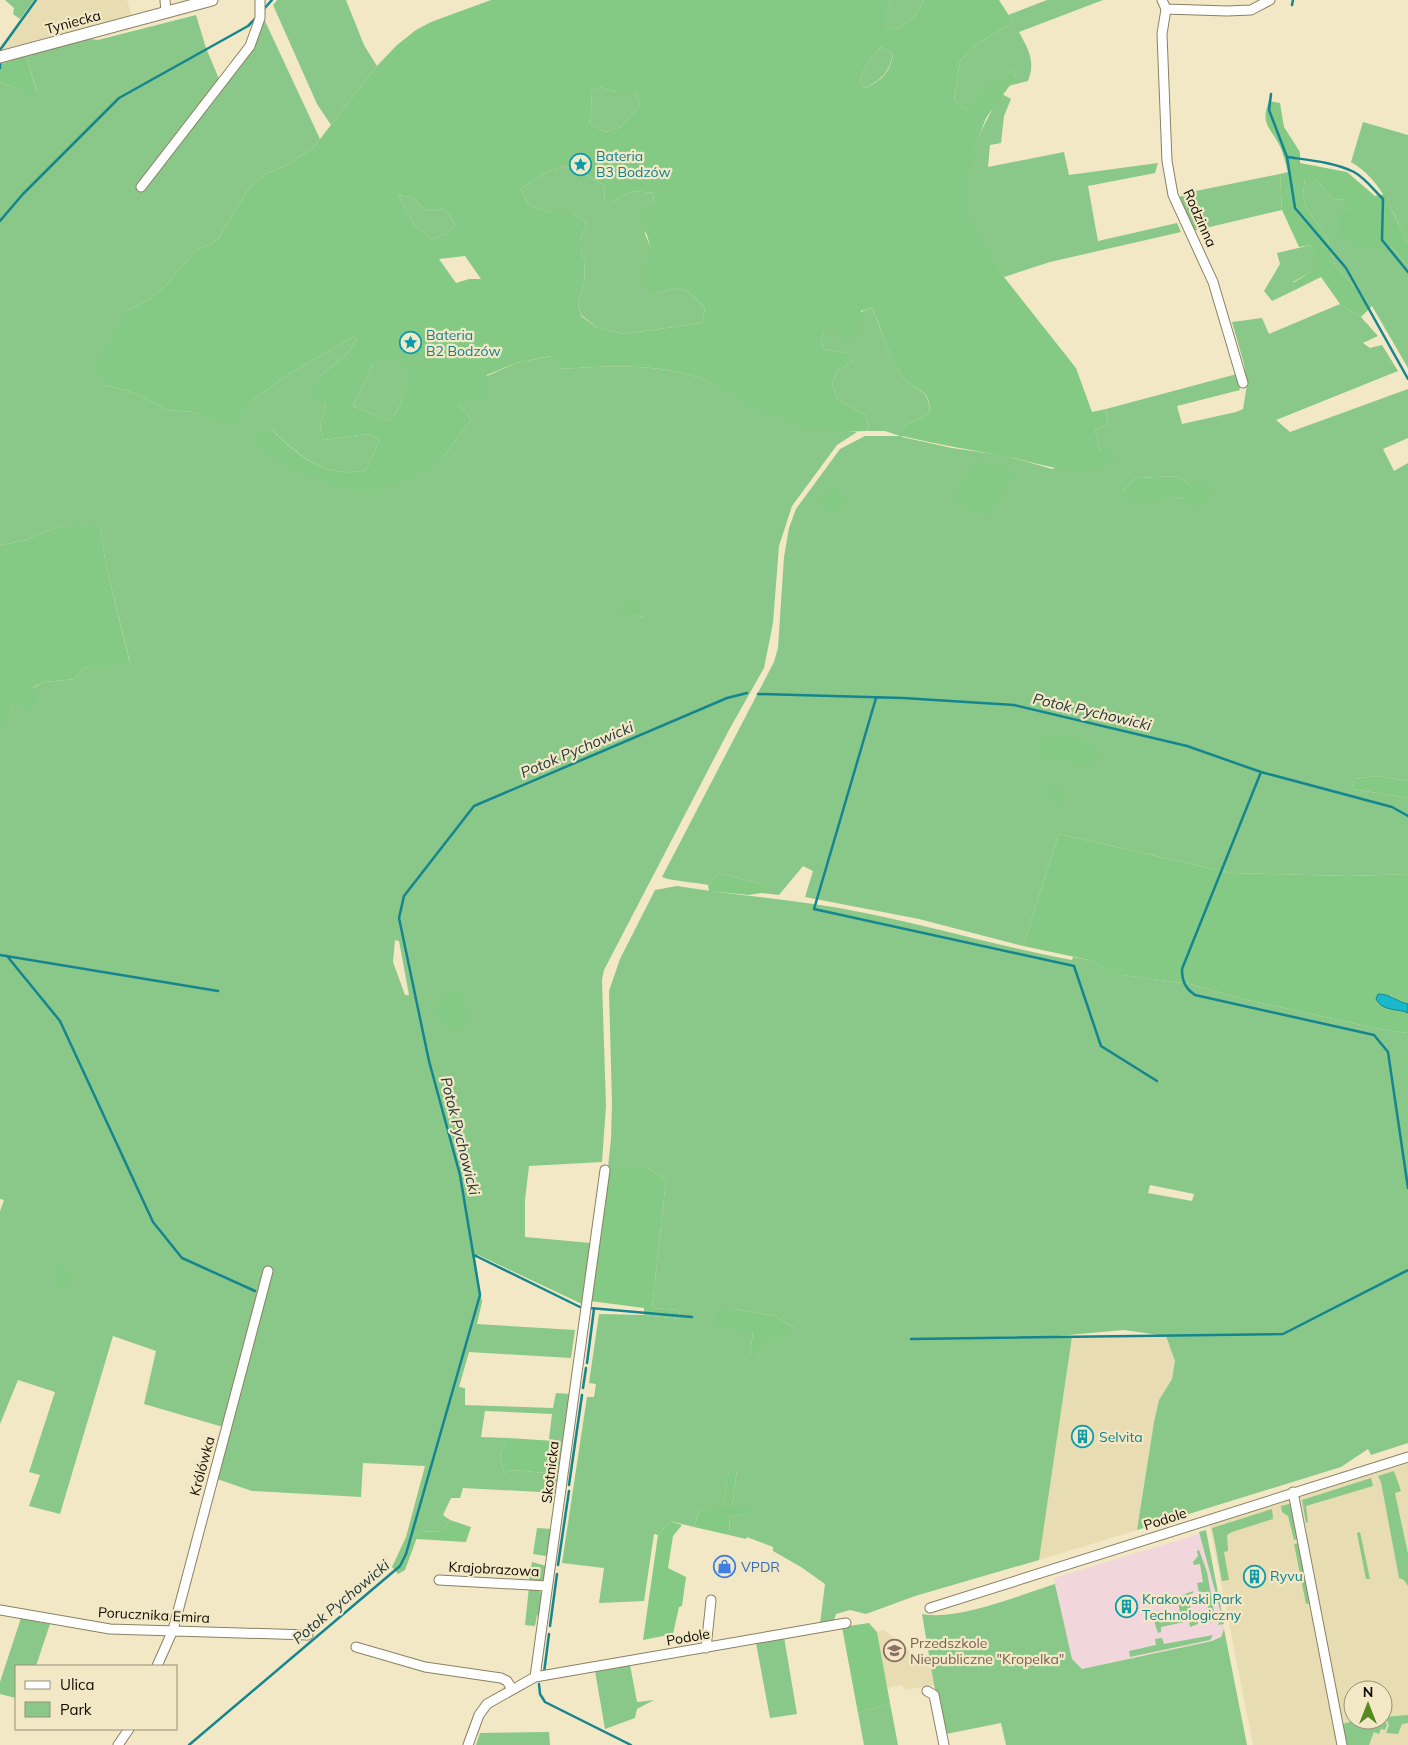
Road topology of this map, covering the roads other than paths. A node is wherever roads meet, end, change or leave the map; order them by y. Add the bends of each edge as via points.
1 (165, 0) edge
2 (212, 0) edge
3 (260, 0) edge
4 (1270, 0) edge
5 (1164, 4) edge
6 (166, 12) junction
7 (0, 57) edge
8 (141, 187) dead end
9 (1243, 383) dead end
10 (606, 1170) dead end
11 (268, 1271) dead end
12 (1408, 1457) edge
13 (1293, 1492) junction
14 (439, 1580) dead end
15 (547, 1586) junction
16 (711, 1600) dead end
17 (930, 1608) dead end
18 (0, 1610) edge
19 (846, 1623) dead end
20 (172, 1630) junction
21 (308, 1635) dead end
22 (356, 1647) dead end
23 (706, 1648) junction
24 (156, 1665) edge
25 (535, 1677) junction
26 (512, 1689) junction
27 (927, 1691) dead end
28 (128, 1730) edge
29 (118, 1745) edge
30 (468, 1745) edge
31 (944, 1745) edge
32 (1342, 1745) edge

1 - 6 street
2 - 6 street, Tyniecka
3 - 8 street via 260,18 250,46
4 - 5 street via 1251,10 1227,11
5 - 9 street, Rodzinna via 1162,34 1167,162 1173,195 1213,282
6 - 7 street, Tyniecka
10 - 15 street, Skotnicka
11 - 20 street, Królówka
12 - 13 street, Podole
13 - 17 street, Podole
13 - 32 street
14 - 15 street, Krajobrazowa
15 - 25 street, Skotnicka
16 - 23 street
18 - 20 street, Porucznika Emira via 110,1629
19 - 23 street, Podole
20 - 21 street, Porucznika Emira
20 - 24 street, Królówka
22 - 26 street via 425,1668 501,1678
23 - 25 street, Podole
25 - 26 street
26 - 30 street via 483,1709
27 - 31 street via 934,1695
28 - 29 street

